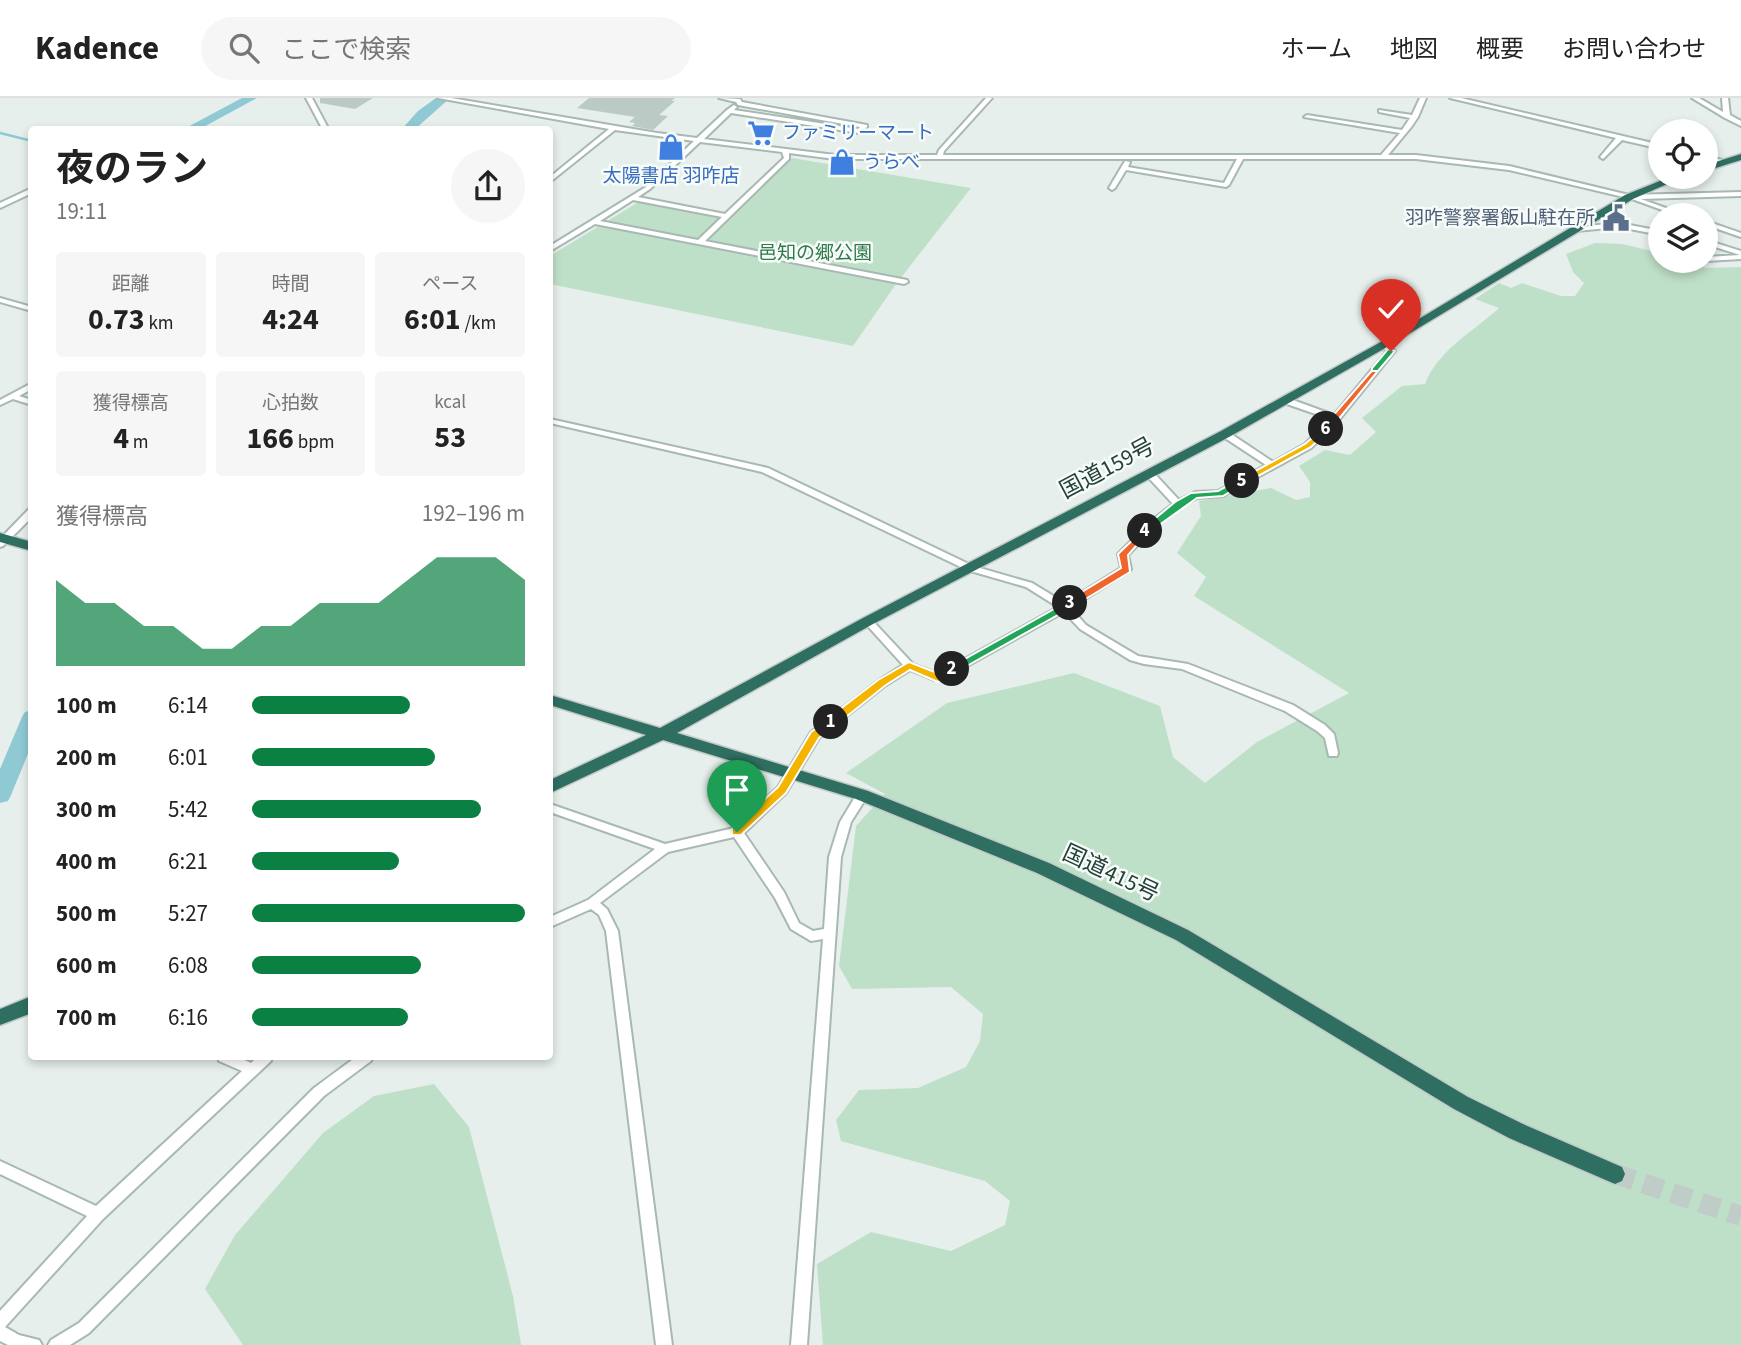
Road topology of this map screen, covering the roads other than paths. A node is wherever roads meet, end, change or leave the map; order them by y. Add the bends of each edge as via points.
1 (309, 98) edge
2 (441, 98) edge
3 (722, 98) edge
4 (989, 98) edge
5 (1423, 98) edge
6 (1453, 98) edge
7 (1725, 98) edge
8 (1694, 99) edge
9 (450, 100) edge
10 (741, 101) edge
11 (729, 111) junction
12 (1307, 117) dead end
13 (1415, 117) junction
14 (1727, 117) junction
15 (1741, 124) edge
16 (324, 126) edge
17 (613, 128) junction
18 (1377, 128) junction
19 (1404, 132) junction
20 (1620, 138) junction
21 (700, 142) junction
22 (1648, 144) edge
23 (785, 152) junction
24 (940, 157) junction
25 (1130, 157) junction
26 (1241, 157) junction
27 (1383, 157) junction
28 (1603, 157) dead end
29 (1741, 157) edge
30 (1718, 161) edge
31 (1724, 162) junction
32 (1718, 164) edge
33 (1124, 168) junction
34 (553, 178) edge
35 (1112, 188) dead end
36 (1649, 189) edge
37 (28, 192) edge
38 (1741, 194) edge
39 (1629, 197) junction
40 (634, 198) junction
41 (1648, 204) edge
42 (0, 206) edge
43 (727, 216) junction
44 (596, 222) junction
45 (1718, 227) edge
46 (1576, 229) junction
47 (1648, 231) edge
48 (1741, 235) edge
49 (700, 242) junction
50 (1718, 246) edge
51 (553, 247) edge
52 (1741, 255) edge
53 (1718, 258) edge
54 (904, 282) dead end
55 (0, 300) edge
56 (28, 308) edge
57 (1383, 345) junction
58 (28, 387) edge
59 (12, 396) junction
60 (1287, 401) junction
61 (28, 402) edge
62 (0, 403) edge
63 (1336, 418) junction
64 (553, 422) edge
65 (1225, 434) junction
66 (1270, 464) junction
67 (1149, 473) junction
68 (1178, 504) junction
69 (28, 515) edge
70 (1, 540) edge
71 (28, 546) edge
72 (970, 568) junction
73 (1064, 607) junction
74 (868, 621) junction
75 (909, 666) junction
76 (553, 701) edge
77 (660, 734) junction
78 (1333, 753) dead end
79 (791, 775) junction
80 (553, 786) edge
81 (862, 795) junction
82 (553, 809) edge
83 (737, 832) junction
84 (665, 848) junction
85 (592, 903) junction
86 (553, 921) edge
87 (829, 933) junction
88 (28, 1006) edge
89 (0, 1017) edge
90 (231, 1060) edge
91 (262, 1060) edge
92 (362, 1060) edge
93 (252, 1069) junction
94 (0, 1167) edge
95 (1615, 1174) tunnel mouth
96 (98, 1214) junction
97 (0, 1322) edge
98 (0, 1333) edge
99 (34, 1345) edge
100 (56, 1345) edge
101 (664, 1345) edge
102 (799, 1345) edge

1 - 16 street
2 - 9 street
3 - 10 street
4 - 24 street
5 - 13 street
6 - 20 street
7 - 14 street
8 - 14 street
9 - 17 street
10 - 11 street
10 - 11 street via 865,126 859,131
11 - 21 street
12 - 18 street
13 - 18 street via 1382,109
13 - 19 street
14 - 15 street
17 - 21 street
17 - 34 street
18 - 19 street
19 - 27 street
20 - 22 street
20 - 28 street
21 - 23 street
21 - 40 street
23 - 24 street
23 - 43 street via 787,158
24 - 25 street
25 - 26 street
25 - 33 street
26 - 27 street
26 - 33 street via 1226,185
27 - 39 street via 1508,168
29 - 31 highway
30 - 31 street
31 - 32 highway
33 - 35 street
36 - 39 highway, 国道159号
37 - 42 street
38 - 39 street
39 - 41 street
39 - 46 highway, 国道159号
40 - 43 street
40 - 44 street
43 - 49 street
44 - 49 street
44 - 51 street
45 - 48 street
46 - 47 street via 1619,225
46 - 57 highway, 国道159号
49 - 54 street
50 - 52 street
52 - 53 street
55 - 56 street
57 - 60 highway, 国道159号
57 - 63 street via 1391,351
58 - 59 street
59 - 61 street
59 - 62 street
60 - 63 street
60 - 65 highway, 国道159号
63 - 66 street via 1308,446
64 - 72 street via 765,470
65 - 66 street
65 - 67 highway, 国道159号
66 - 68 street via 1220,494 1195,495
67 - 68 street
67 - 72 highway, 国道159号
68 - 73 street via 1123,554 1126,569
69 - 70 street
70 - 71 highway
72 - 73 street via 1029,585
72 - 74 highway, 国道159号
73 - 75 street via 938,678
73 - 78 street via 1083,628 1134,657 1184,666 1309,718 1330,737
74 - 75 street
74 - 77 highway, 国道159号
75 - 79 street via 819,731
76 - 77 highway, 国道415号
77 - 79 highway, 国道415号
77 - 80 highway, 国道159号
79 - 81 highway, 国道415号
79 - 83 street via 782,790
81 - 87 street via 846,822 835,857
81 - 95 highway, 国道415号 via 1128,907 1248,973 1461,1103
82 - 84 street
83 - 84 street
83 - 87 street via 780,895 795,926 811,936
84 - 85 street
85 - 86 street
85 - 101 street via 612,930
87 - 102 street
88 - 89 highway
90 - 93 street
91 - 93 street
92 - 100 street via 319,1092 84,1328
93 - 96 street
94 - 96 street
96 - 97 street
98 - 99 street

